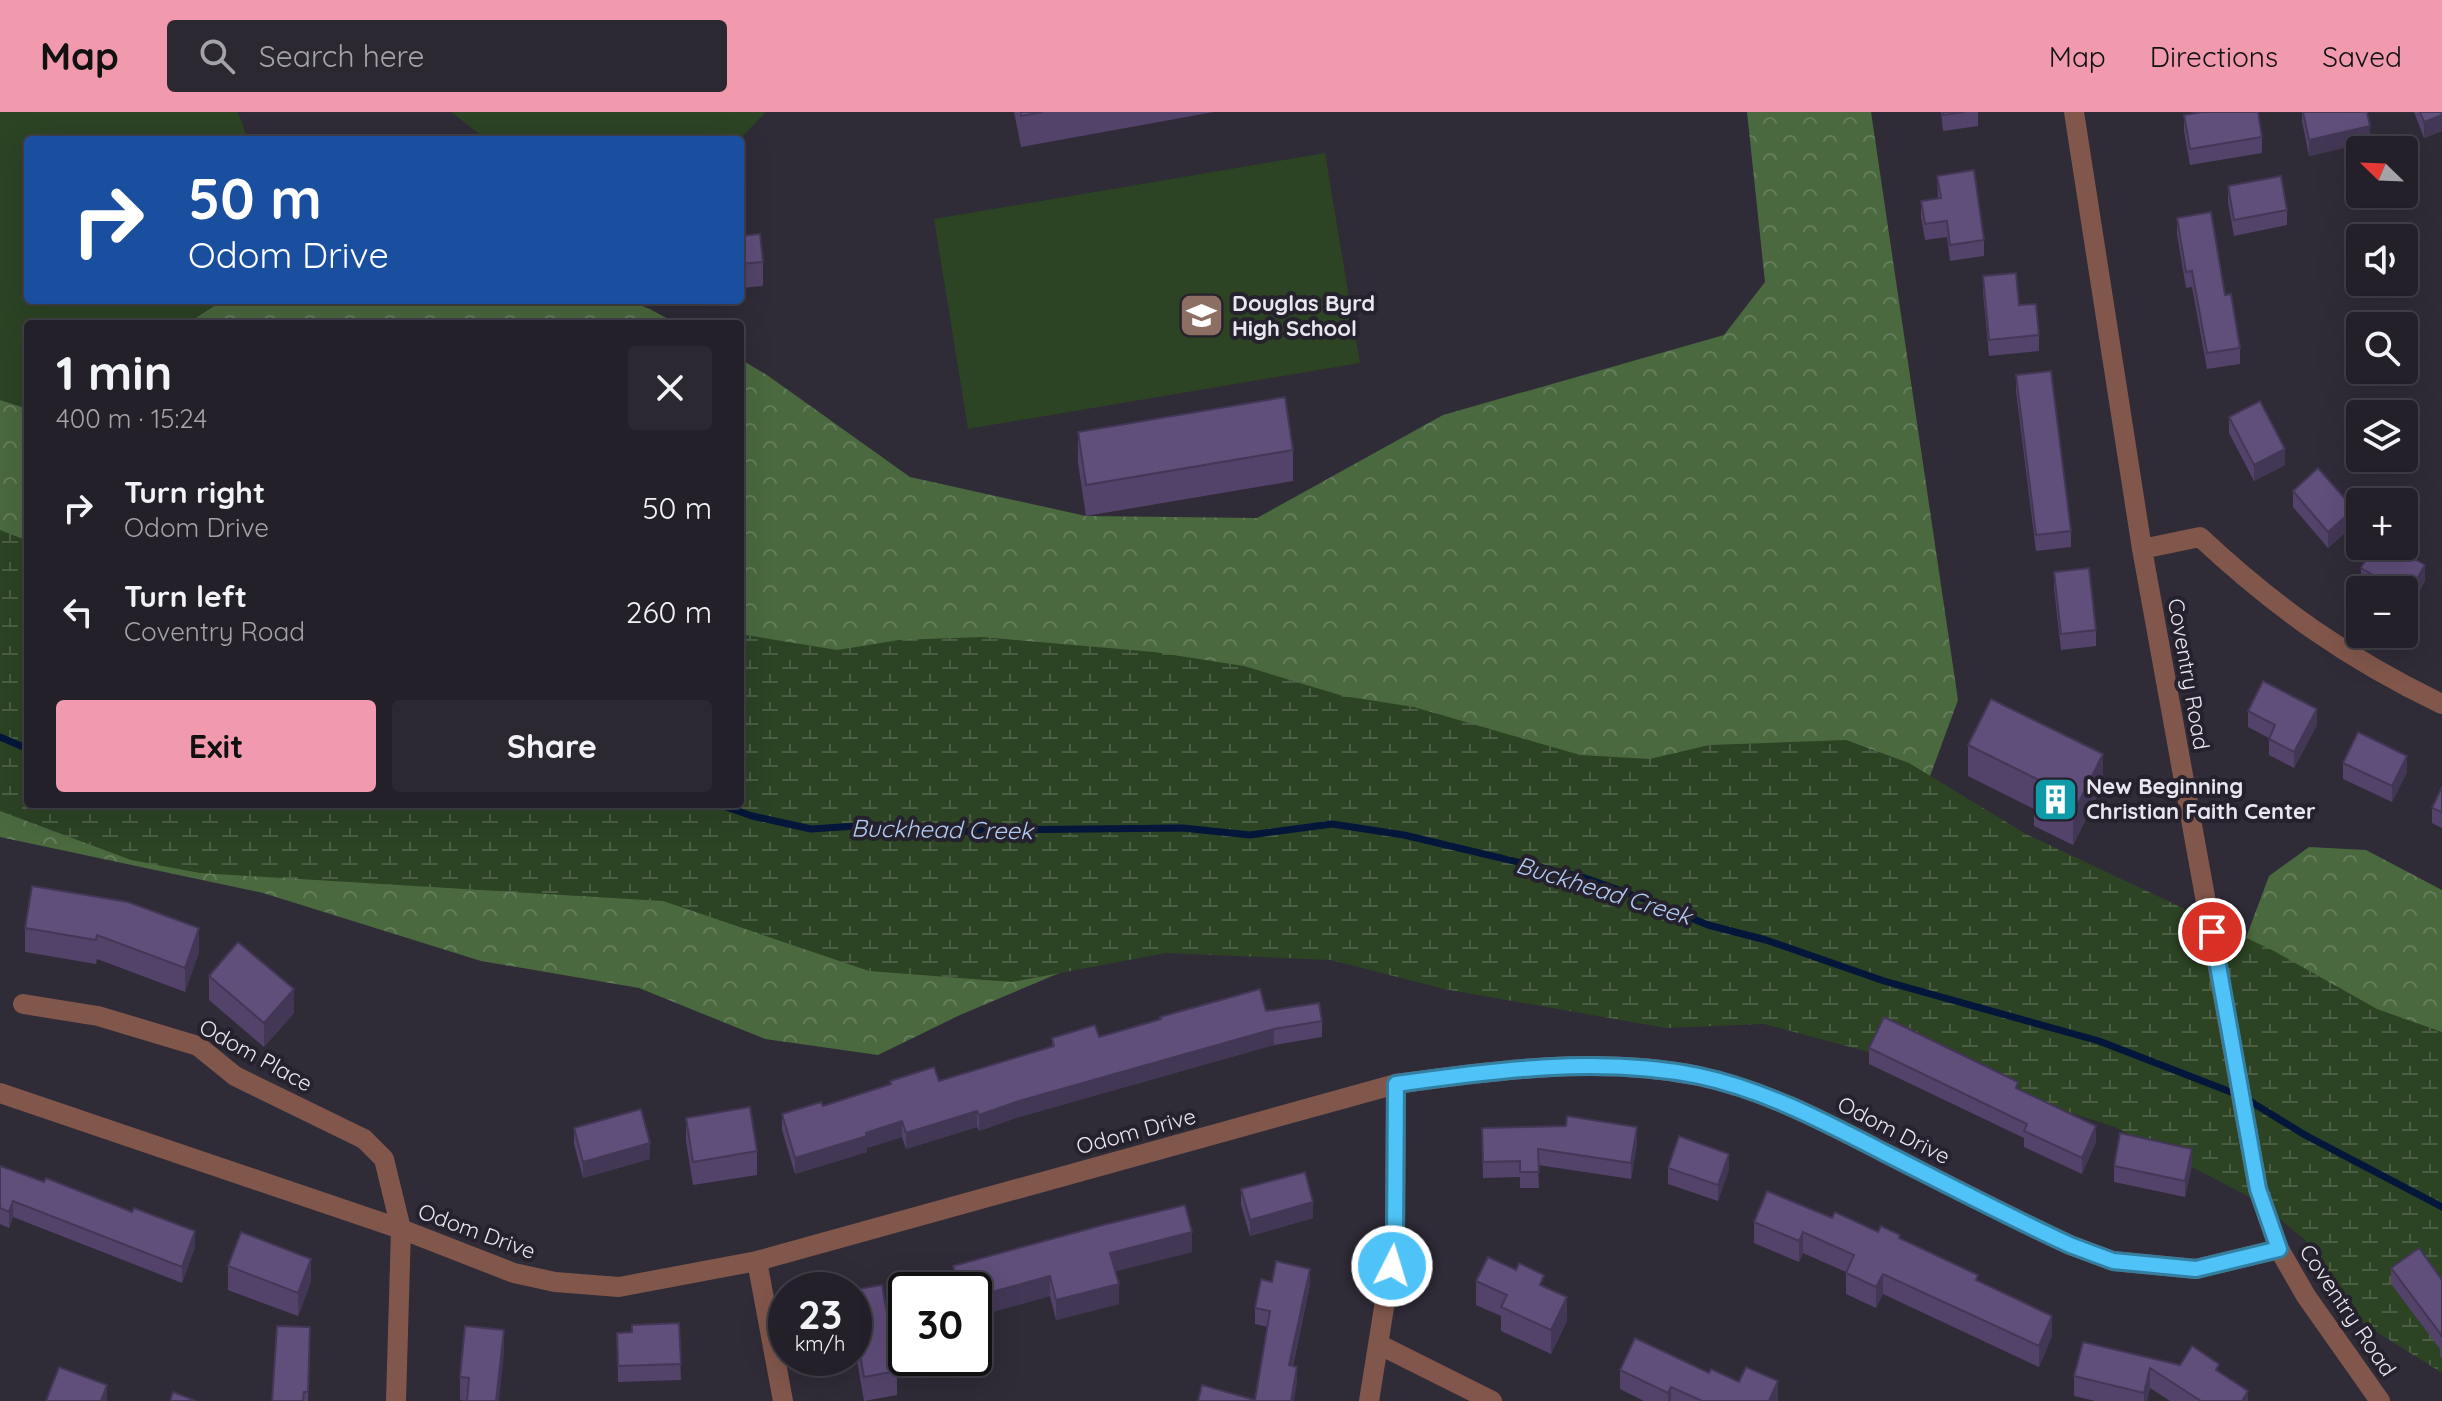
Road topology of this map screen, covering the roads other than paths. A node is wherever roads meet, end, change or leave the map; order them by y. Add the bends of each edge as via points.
1 (2074, 112) edge
2 (2142, 549) junction
3 (2440, 698) edge
4 (23, 1004) dead end
5 (1396, 1084) junction
6 (0, 1093) edge
7 (401, 1229) junction
8 (2279, 1249) junction
9 (757, 1261) junction
10 (1380, 1345) junction
11 (396, 1401) edge
12 (783, 1401) edge
13 (1369, 1401) edge
14 (1492, 1401) edge
15 (2380, 1401) edge

1 - 2 street, Coventry Road
2 - 3 street via 2200,537 2301,623 2357,660
2 - 8 street, Coventry Road via 2258,1189
4 - 7 street, Odom Place via 98,1016 198,1046 235,1076 364,1139 384,1159
5 - 8 street, Odom Drive via 1492,1070 1618,1066 1701,1076 1810,1115 2017,1220 2113,1261 2196,1269
5 - 9 street, Odom Drive
5 - 10 street via 1395,1239
6 - 7 street, Odom Drive
7 - 9 street, Odom Drive via 514,1273 597,1287 641,1285
7 - 11 street, Odom Place
8 - 15 street, Coventry Road
9 - 12 street
10 - 13 street
10 - 14 street

